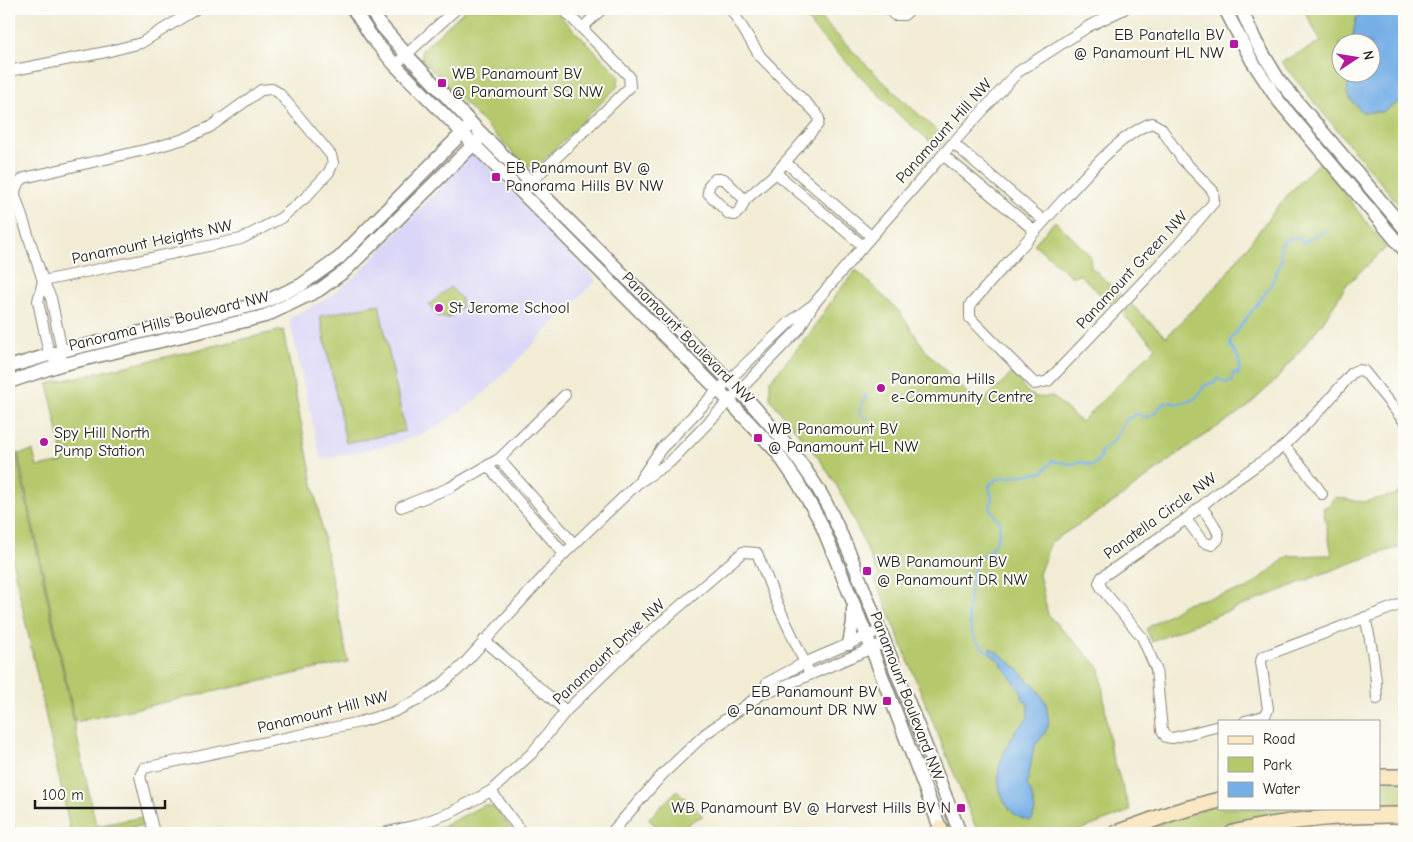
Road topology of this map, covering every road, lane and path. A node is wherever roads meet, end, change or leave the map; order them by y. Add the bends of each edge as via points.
1 (196, 9) edge
2 (353, 9) edge
3 (370, 9) edge
4 (456, 9) edge
5 (562, 9) edge
6 (602, 9) edge
7 (731, 9) edge
8 (889, 9) edge
9 (911, 9) edge
10 (1124, 9) edge
11 (1225, 9) edge
12 (1241, 9) edge
13 (582, 28) junction
14 (406, 54) junction
15 (395, 65) junction
16 (9, 71) edge
17 (472, 124) junction
18 (462, 133) junction
19 (482, 134) junction
20 (953, 143) junction
21 (473, 145) junction
22 (943, 155) junction
23 (780, 167) junction
24 (531, 182) junction
25 (521, 193) junction
26 (746, 200) dead end
27 (1044, 221) junction
28 (1404, 228) edge
29 (1035, 231) junction
30 (871, 236) junction
31 (863, 246) junction
32 (1404, 250) edge
33 (600, 252) junction
34 (589, 262) junction
35 (43, 281) junction
36 (813, 305) junction
37 (62, 351) junction
38 (49, 354) junction
39 (60, 365) junction
40 (9, 367) edge
41 (729, 380) junction
42 (9, 382) edge
43 (718, 391) junction
44 (740, 391) junction
45 (565, 394) dead end
46 (729, 401) junction
47 (1404, 421) edge
48 (1284, 446) junction
49 (499, 459) junction
50 (488, 466) junction
51 (638, 483) junction
52 (1322, 494) dead end
53 (401, 507) dead end
54 (1201, 507) junction
55 (1186, 519) junction
56 (574, 544) junction
57 (564, 554) junction
58 (853, 602) junction
59 (1404, 603) edge
60 (1365, 617) junction
61 (880, 631) junction
62 (867, 636) junction
63 (484, 640) junction
64 (884, 643) junction
65 (849, 644) junction
66 (872, 649) junction
67 (804, 663) junction
68 (810, 674) junction
69 (763, 693) junction
70 (1377, 699) dead end
71 (566, 711) junction
72 (1249, 720) edge
73 (1218, 726) edge
74 (1380, 777) edge
75 (1404, 777) edge
76 (491, 791) junction
77 (1218, 800) edge
78 (1404, 815) edge
79 (1158, 818) junction
80 (9, 825) edge
81 (941, 832) edge
82 (10, 833) edge
83 (154, 833) edge
84 (383, 833) edge
85 (522, 833) edge
86 (611, 833) edge
87 (960, 833) edge
88 (1116, 833) edge
89 (1131, 833) edge
90 (1233, 833) edge

1 - 16 street via 141,43
2 - 15 street, Panamount Boulevard NW
3 - 14 street, Panamount Boulevard NW
4 - 14 street
5 - 13 street
6 - 13 street
7 - 23 street via 760,56 819,119
8 - 9 street via 894,15 904,15
10 - 20 street, Panamount Hill NW via 1089,26 1018,72
11 - 32 street via 1252,61 1278,99
12 - 28 street via 1279,80
13 - 24 street via 629,76 630,87
14 - 15 street
14 - 17 street, Panamount Boulevard NW
15 - 18 street, Panamount Boulevard NW
17 - 18 street, Panorama Hills Boulevard NW
17 - 19 street, Panamount Boulevard NW
18 - 21 street, Panamount Boulevard NW
18 - 37 street, Panorama Hills Boulevard NW via 339,258 301,285 262,303
19 - 21 street, Panorama Hills Boulevard NW
19 - 24 street, Panamount Boulevard NW
20 - 22 street, Panamount Hill NW
20 - 27 street
21 - 25 street, Panamount Boulevard NW
21 - 39 street, Panorama Hills Boulevard NW via 345,271 319,290 265,316
22 - 29 street
22 - 30 street, Panamount Hill NW
23 - 26 street
23 - 30 street
23 - 31 street
24 - 25 street
24 - 33 street, Panamount Boulevard NW
25 - 34 street, Panamount Boulevard NW
27 - 29 street, Panamount Green NW
27 - 29 street, Panamount Green NW via 1099,162 1140,127 1152,123 1161,128 1182,159 1213,191 1214,202 1176,247 1048,381 1035,384 970,318 970,306
30 - 31 street, Panamount Hill NW
31 - 36 street, Panamount Hill NW
33 - 34 street
33 - 41 street, Panamount Boulevard NW
34 - 43 street, Panamount Boulevard NW
35 - 35 street, Panamount Heights NW via 15,196 15,189 24,178 184,139 210,127 261,90 272,88 331,155 330,172 305,198 281,218 241,239
35 - 37 street, Panamount Heights NW
35 - 38 street, Panamount Heights NW via 38,301
36 - 41 street, Panamount Hill NW via 790,321
36 - 44 street, Panamount Hill NW via 799,329
37 - 38 street, Panorama Hills Boulevard NW
37 - 39 street, Panamount Heights NW
38 - 39 street
38 - 40 street, Panorama Hills Boulevard NW
39 - 42 street, Panorama Hills Boulevard NW
41 - 43 street, Panamount Hill NW
41 - 44 street, Panamount Boulevard NW
43 - 46 street, Panamount Boulevard NW
43 - 51 street, Panamount Hill NW via 661,449
44 - 46 street, Panamount Hill NW
44 - 61 street, Panamount Boulevard NW via 812,478 850,554
45 - 49 street
46 - 51 street, Panamount Hill NW via 670,462
46 - 58 street, Panamount Boulevard NW via 776,451 798,483 820,521
47 - 48 street, Panatella Circle NW via 1364,371 1358,370
48 - 52 street
48 - 54 street, Panatella Circle NW
49 - 50 street
49 - 56 street
50 - 53 street via 449,488
50 - 57 street
51 - 56 street, Panamount Hill NW
54 - 55 street, Panatella Circle NW
54 - 55 street via 1219,533 1216,542 1212,545 1203,542
55 - 73 street, Panatella Circle NW via 1099,582 1146,644 1156,668 1162,730 1166,737 1174,738
56 - 57 street, Panamount Hill NW
57 - 63 street, Panamount Hill NW
58 - 62 street, Panamount Boulevard NW
58 - 65 street
59 - 60 street
60 - 70 street via 1376,667
60 - 72 street via 1262,657 1268,709 1265,716
61 - 62 street
61 - 64 street, Panamount Boulevard NW
62 - 65 street
62 - 66 street, Panamount Boulevard NW
63 - 71 street
63 - 83 street, Panamount Hill NW via 442,684 393,712 360,722 144,768 140,776
64 - 66 street
64 - 87 street, Panamount Boulevard NW
65 - 67 street
66 - 68 street
66 - 81 street, Panamount Boulevard NW
67 - 68 street, Panamount Drive NW
67 - 69 street via 767,683
67 - 71 street, Panamount Drive NW via 757,553 743,552 631,648
68 - 69 street
69 - 86 street via 705,734 662,775
71 - 76 street, Panamount Drive NW via 532,753
74 - 75 main road
76 - 84 street, Panamount Drive NW via 452,812
76 - 85 street
77 - 79 main road
78 - 90 main road via 1336,817
79 - 88 main road
79 - 89 main road
80 - 82 street

